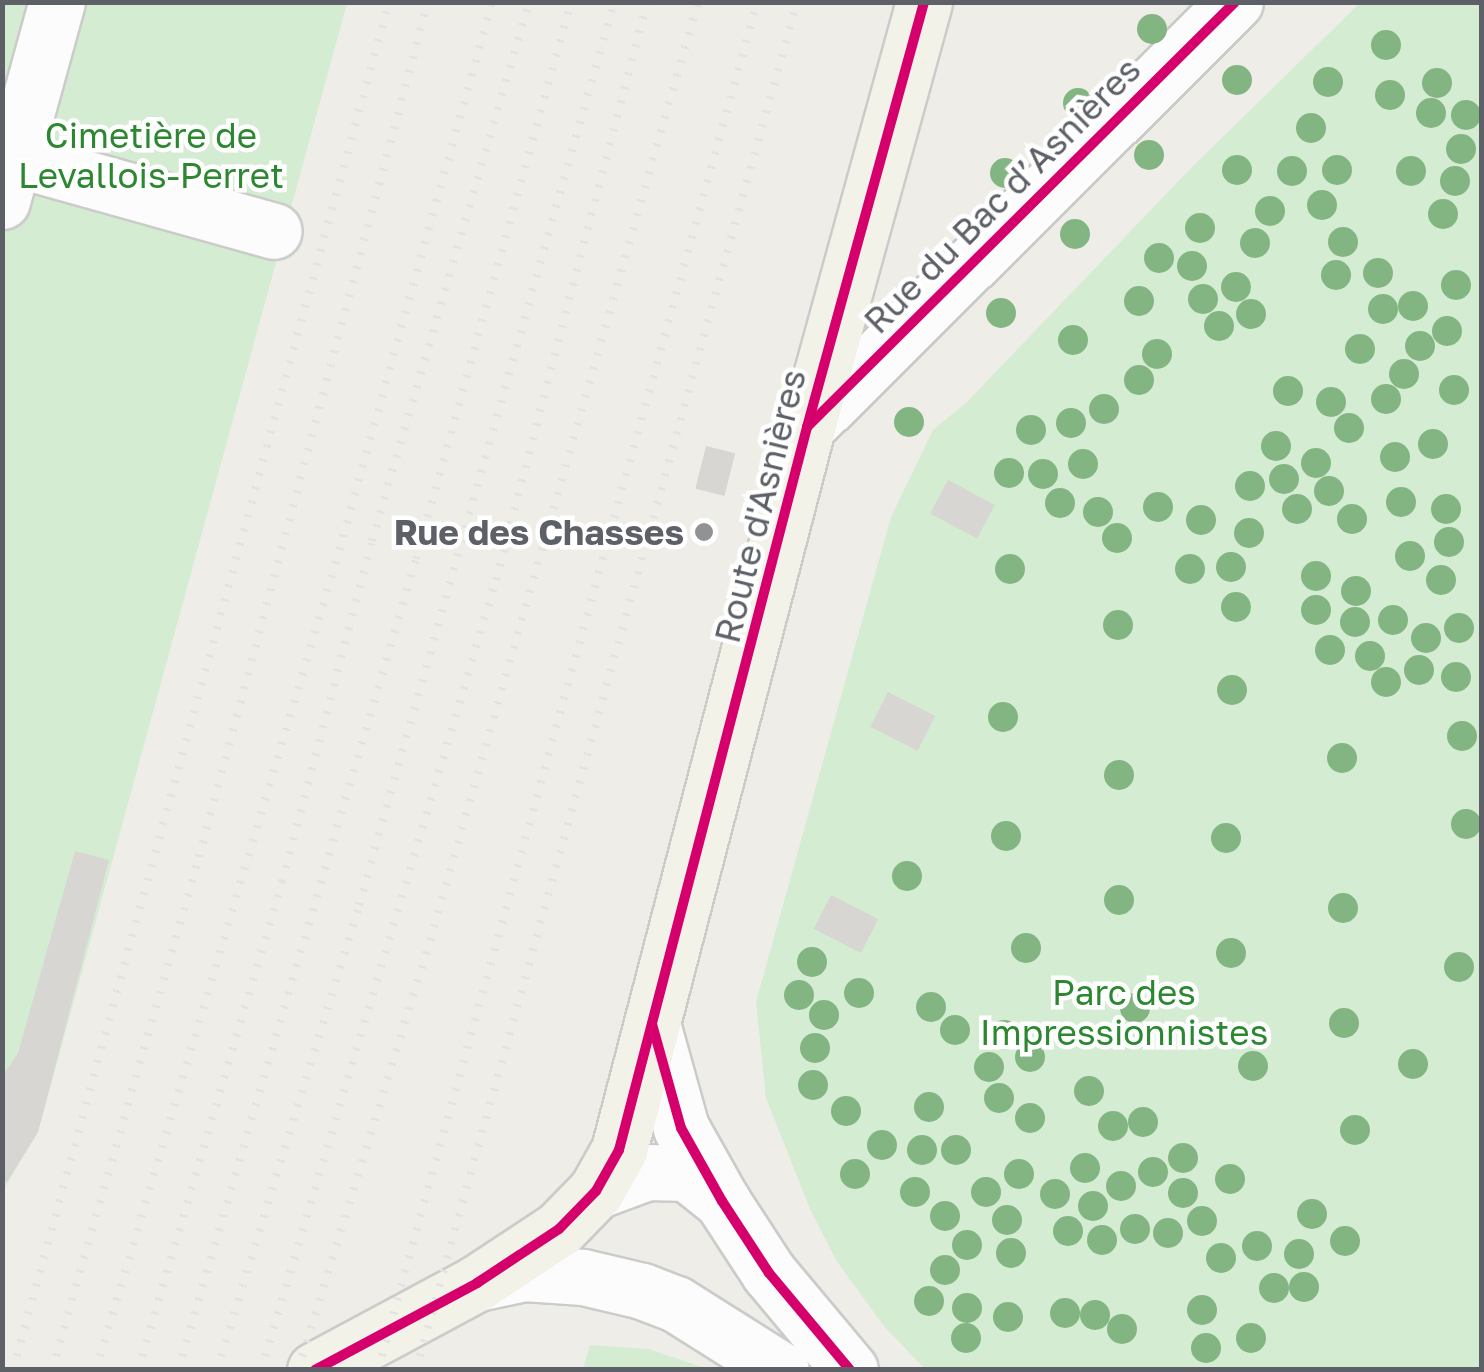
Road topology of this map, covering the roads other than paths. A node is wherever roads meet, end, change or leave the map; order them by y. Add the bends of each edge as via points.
1 (56, 2) edge
2 (924, 2) edge
3 (1236, 2) edge
4 (6, 172) edge
5 (274, 231) dead end
6 (807, 427) junction
7 (652, 1024) junction
8 (596, 1191) junction
9 (722, 1202) junction
10 (559, 1229) junction
11 (584, 1277) junction
12 (476, 1283) junction
13 (315, 1370) edge
14 (781, 1370) edge
15 (850, 1370) edge

1 - 4 street
2 - 6 main road, Route d'Asnières
3 - 6 street, Rue du Bac d’Asnières
4 - 5 street
6 - 7 main road, Route d'Asnières
7 - 8 main road, Route d'Asnières via 619,1150
7 - 9 street via 681,1128
8 - 9 street via 647,1172 687,1174
8 - 10 main road, Route d'Asnières
9 - 15 street via 769,1273
10 - 11 street
10 - 12 main road, Route d'Asnières
11 - 12 street via 524,1273
11 - 14 street via 676,1304
12 - 13 main road, Route d'Asnières

